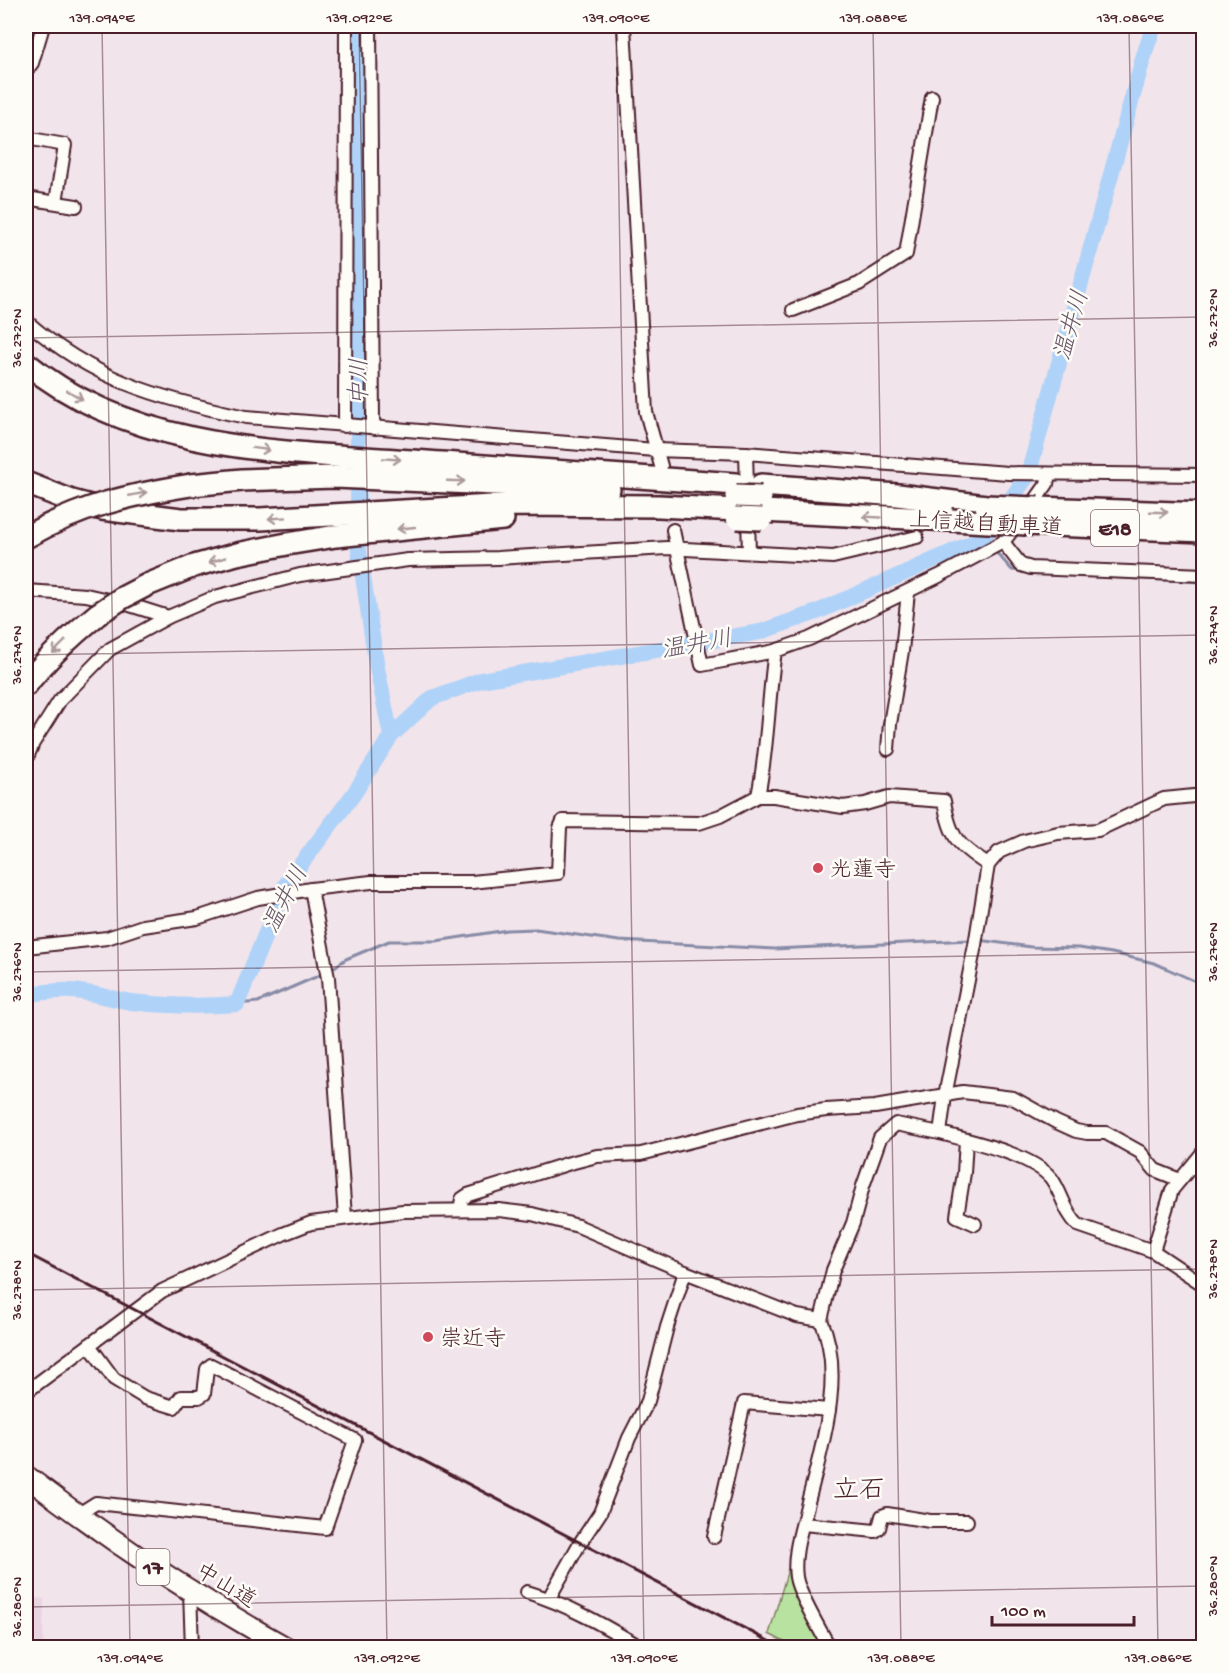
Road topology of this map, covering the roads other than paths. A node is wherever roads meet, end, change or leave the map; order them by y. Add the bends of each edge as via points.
1 (43, 26) edge
2 (346, 26) edge
3 (370, 26) edge
4 (624, 26) edge
5 (26, 71) edge
6 (932, 97) dead end
7 (26, 138) edge
8 (348, 146) junction
9 (368, 146) junction
10 (26, 198) edge
11 (56, 202) junction
12 (76, 206) dead end
13 (793, 310) dead end
14 (26, 321) edge
15 (26, 363) edge
16 (348, 426) junction
17 (372, 428) junction
18 (655, 450) junction
19 (746, 453) junction
20 (661, 466) tunnel mouth
21 (1047, 474) junction
22 (1203, 475) edge
23 (26, 483) edge
24 (736, 502) junction
25 (761, 503) junction
26 (1203, 514) edge
27 (1032, 516) junction
28 (673, 530) tunnel mouth
29 (1203, 531) edge
30 (26, 537) edge
31 (917, 537) dead end
32 (1003, 542) junction
33 (677, 548) junction
34 (749, 552) junction
35 (1203, 576) edge
36 (26, 591) edge
37 (908, 592) junction
38 (168, 617) junction
39 (775, 651) junction
40 (26, 685) edge
41 (888, 749) dead end
42 (26, 760) edge
43 (1203, 795) edge
44 (758, 796) junction
45 (988, 865) junction
46 (311, 889) junction
47 (26, 947) edge
48 (945, 1096) junction
49 (940, 1133) junction
50 (966, 1140) junction
51 (1203, 1151) edge
52 (1180, 1180) junction
53 (460, 1210) junction
54 (345, 1217) junction
55 (975, 1224) dead end
56 (1153, 1251) junction
57 (685, 1272) junction
58 (1203, 1286) edge
59 (821, 1320) junction
60 (89, 1345) junction
61 (26, 1392) edge
62 (828, 1410) junction
63 (26, 1476) edge
64 (77, 1515) junction
65 (967, 1521) dead end
66 (803, 1524) junction
67 (714, 1537) dead end
68 (190, 1591) junction
69 (526, 1592) dead end
70 (549, 1598) junction
71 (192, 1647) edge
72 (287, 1647) edge
73 (642, 1647) edge
74 (830, 1647) edge

1 - 5 street
2 - 8 street
3 - 9 street
4 - 18 street via 646,412
6 - 13 street via 906,254 859,284
7 - 11 street via 64,145
8 - 9 street
8 - 16 street
9 - 17 street
10 - 11 street
11 - 12 street
14 - 16 street via 55,345 98,371 146,393 246,417
15 -> 24 highway via 104,410 162,431 226,444
16 - 17 street
17 - 18 street
18 - 19 street
18 - 20 street
19 - 21 street
19 - 34 street
21 - 22 street
21 - 32 street via 1047,484
24 -> 23 highway via 510,505 230,520 181,519 102,509
24 - 25 highway, bridge
30 -> 24 highway, bridge via 103,502 190,485 242,480 335,477 464,481
24 -> 40 highway, bridge via 474,521 336,536 237,554 194,566 122,598 68,638
25 - 27 highway, 上信越自動車道 / E18, bridge via 986,506
27 -> 25 highway, 上信越自動車道 / E18, bridge via 951,520 805,513
27 -> 26 highway, 上信越自動車道 / E18
27 - 29 highway, 上信越自動車道 / E18
28 - 33 street
31 - 34 street via 833,557
32 - 35 street via 1021,565 1031,568
32 - 37 street
33 - 34 street
33 - 38 street via 408,560 351,567 300,574 215,597
33 - 39 street via 702,665
36 - 38 street via 86,595
37 - 39 street
37 - 41 street
38 - 42 street via 110,649 60,700
39 - 44 street
43 - 45 street via 1164,799 1098,830 1024,841 999,852
44 - 45 street via 843,807 889,797 944,801 954,838
44 - 46 street via 699,823 563,821 558,873 472,882 371,882
45 - 48 street
46 - 47 street via 258,898 197,918 143,926 108,938
46 - 54 street via 328,978
48 - 49 street
48 - 52 street via 963,1092 1013,1098 1076,1131 1106,1133 1140,1152 1155,1170
48 - 53 street via 797,1114 641,1154 597,1156 468,1195 462,1199
49 - 50 street
49 - 59 street via 896,1124 880,1138 853,1223 833,1270
50 - 55 street via 957,1216
50 - 56 street via 1034,1163 1058,1188 1078,1225
51 - 52 street
52 - 56 street via 1172,1190
53 - 54 street
53 - 57 street via 532,1214 578,1226
54 - 60 street via 311,1223 283,1234 162,1291
56 - 58 street
57 - 59 street via 797,1316
57 - 70 street via 648,1401 600,1512
59 - 62 street via 833,1377
60 - 61 street
60 - 64 street via 114,1378 145,1398 174,1407 181,1397 199,1397 204,1394 211,1365 355,1440 326,1528 96,1503
62 - 66 street
62 - 67 street via 744,1403
63 - 64 highway, 中山道 / 17
64 - 68 highway, 中山道 / 17
65 - 66 street via 930,1521 887,1514 875,1531
66 - 74 street via 796,1578
68 - 71 street
68 - 72 highway, 中山道 / 17
69 - 70 street
70 - 73 street

